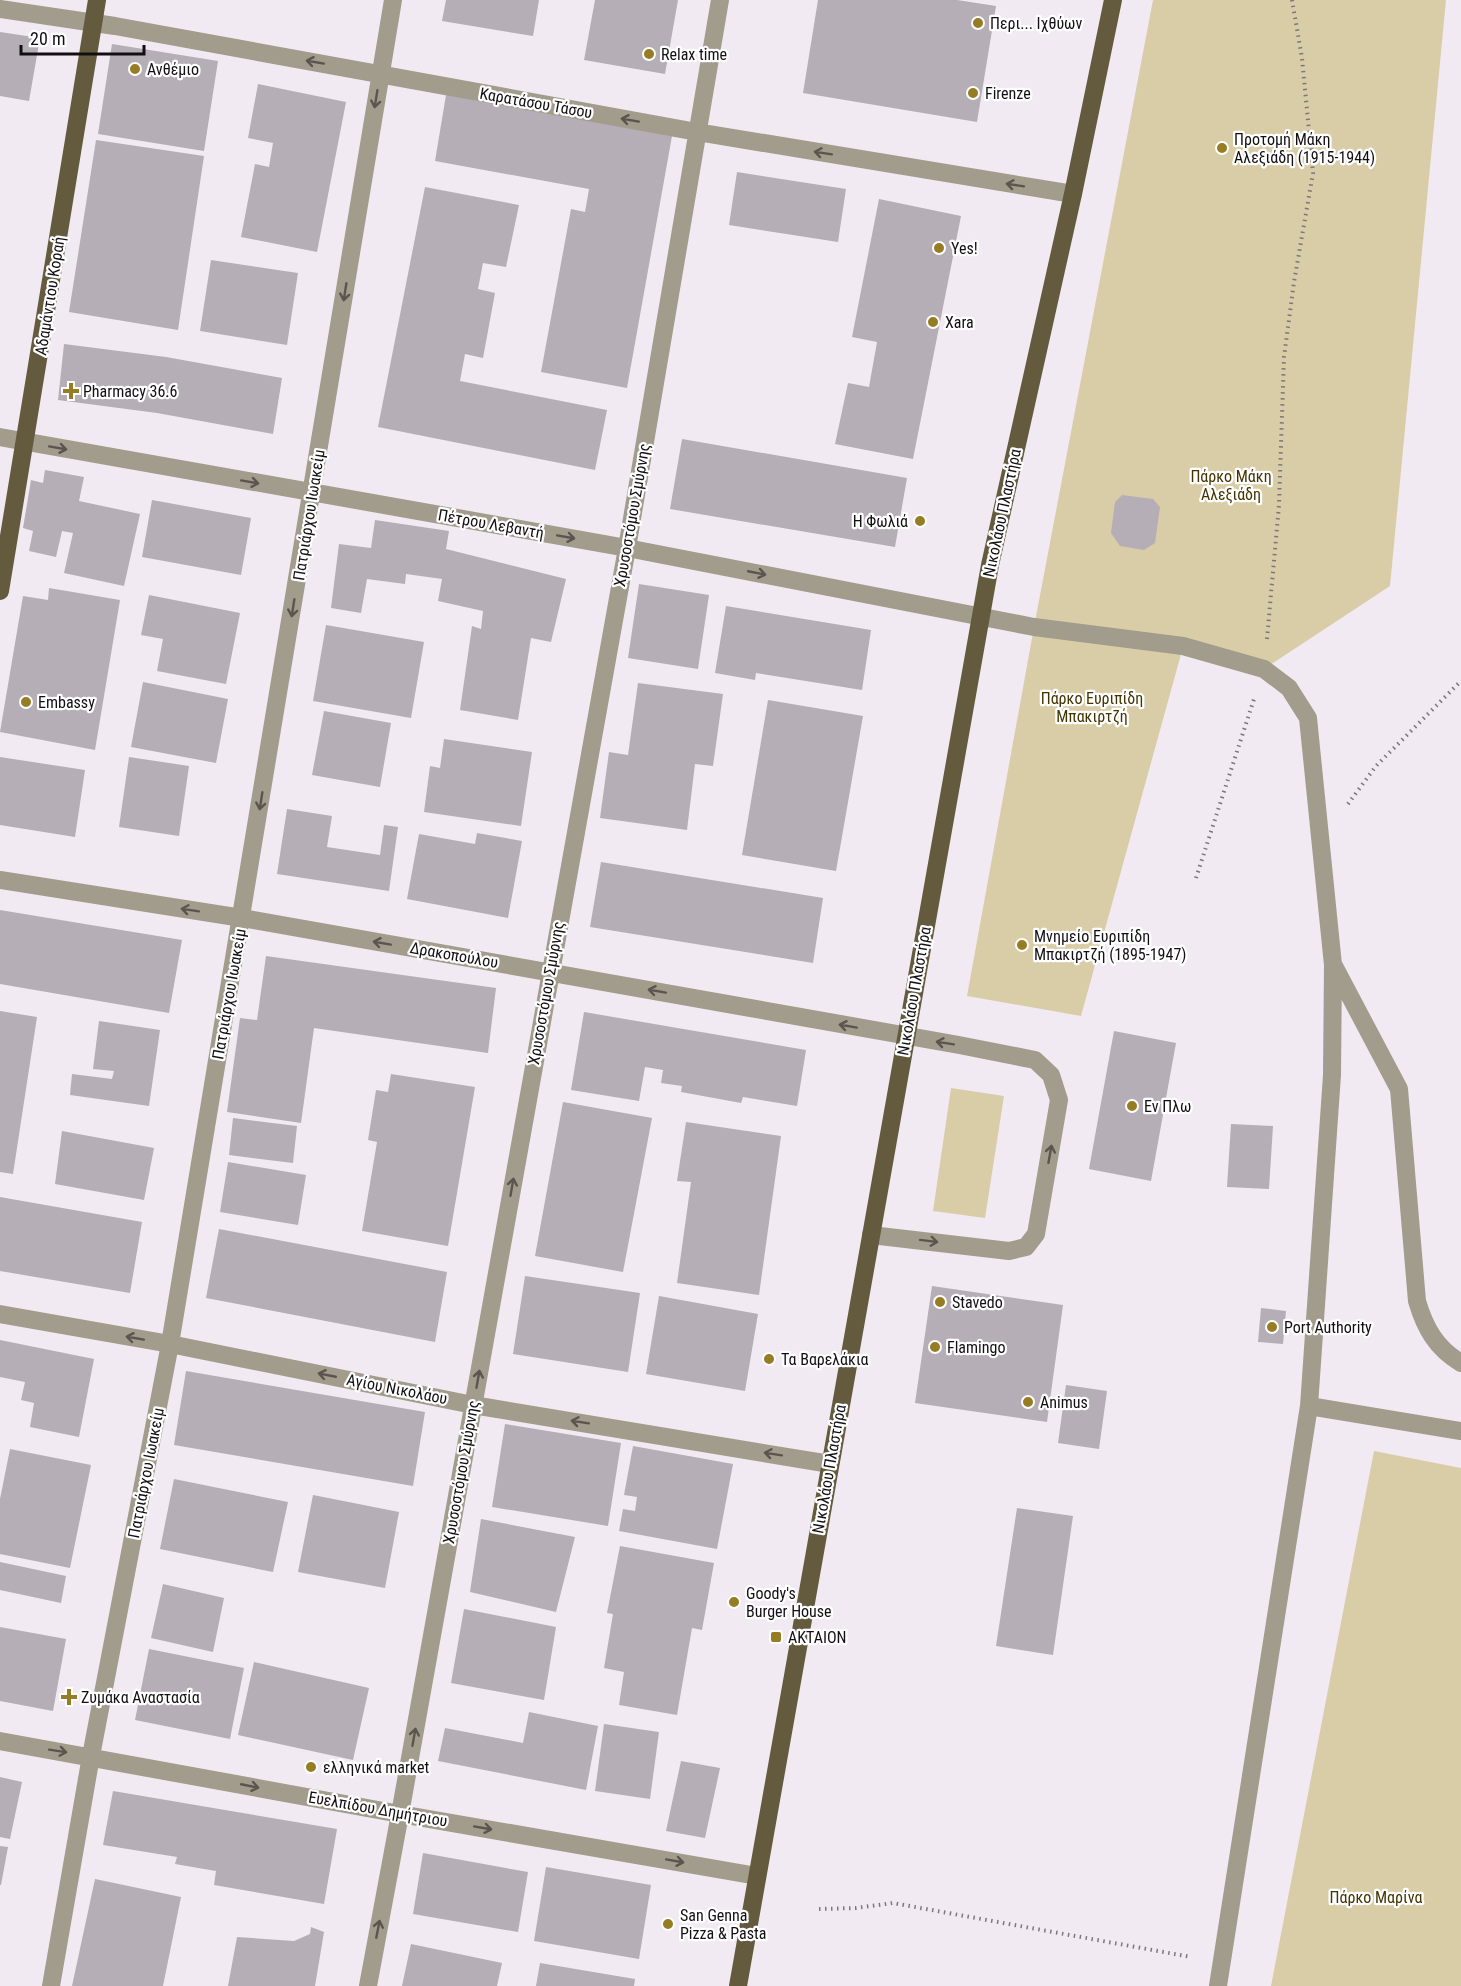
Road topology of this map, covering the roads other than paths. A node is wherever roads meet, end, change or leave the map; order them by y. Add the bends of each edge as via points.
1 (97, 0) edge
2 (393, 0) edge
3 (720, 0) edge
4 (1113, 0) edge
5 (0, 9) edge
6 (94, 23) junction
7 (380, 74) junction
8 (697, 132) junction
9 (1073, 194) junction
10 (0, 437) edge
11 (26, 442) junction
12 (312, 493) junction
13 (627, 548) junction
14 (0, 591) edge
15 (981, 616) junction
16 (0, 880) edge
17 (242, 918) junction
18 (1333, 965) junction
19 (550, 972) junction
20 (906, 1037) junction
21 (871, 1235) junction
22 (0, 1314) edge
23 (170, 1344) junction
24 (1461, 1363) edge
25 (473, 1405) junction
26 (1309, 1406) junction
27 (1461, 1431) edge
28 (830, 1464) junction
29 (0, 1741) edge
30 (91, 1756) junction
31 (400, 1814) junction
32 (757, 1876) junction
33 (51, 1986) edge
34 (368, 1986) edge
35 (738, 1986) edge
36 (1218, 1986) edge

1 - 6 main road, Αδαμάντιου Κοραή
2 - 7 street, Πατριάρχου Ιωακείμ
3 - 8 street, Χρυσοστόμου Σμύρνης
4 - 9 main road, Νικολάου Πλαστήρα
5 - 6 street, Καρατάσου Τάσου
7 -> 6 street, Καρατάσου Τάσου
6 - 11 main road, Αδαμάντιου Κοραή
8 -> 7 street, Καρατάσου Τάσου
7 -> 12 street, Πατριάρχου Ιωακείμ
9 -> 8 street, Καρατάσου Τάσου
8 - 13 street, Χρυσοστόμου Σμύρνης
9 - 15 main road, Νικολάου Πλαστήρα
10 - 11 street, Πέτρου Λεβαντή
11 -> 12 street, Πέτρου Λεβαντή
11 - 14 main road, Αδαμάντιου Κοραή
12 -> 13 street, Πέτρου Λεβαντή
12 -> 17 street, Πατριάρχου Ιωακείμ
13 -> 15 street, Πέτρου Λεβαντή
13 - 19 street, Χρυσοστόμου Σμύρνης
15 - 18 street, Πέτρου Λεβαντή via 1034,627 1184,646 1264,669 1289,688 1308,718
15 - 20 main road, Νικολάου Πλαστήρα
17 -> 16 street, Δρακοπούλου
19 -> 17 street, Δρακοπούλου
17 - 23 street, Πατριάρχου Ιωακείμ
18 - 24 street via 1399,1089 1417,1301 1432,1338
18 - 26 street via 1331,1086
20 -> 19 street, Δρακοπούλου
25 -> 19 street, Χρυσοστόμου Σμύρνης
20 - 21 main road, Νικολάου Πλαστήρα
21 -> 20 street, Δρακοπούλου via 1009,1251 1026,1247 1036,1234 1059,1100 1051,1076 1035,1060
21 - 28 main road, Νικολάου Πλαστήρα
23 -> 22 street, Αγίου Νικολάου
25 -> 23 street, Αγίου Νικολάου
23 - 30 street, Πατριάρχου Ιωακείμ
28 -> 25 street, Αγίου Νικολάου
31 -> 25 street, Χρυσοστόμου Σμύρνης
26 - 27 street
26 - 36 street
28 - 32 main road, Νικολάου Πλαστήρα
29 -> 30 street, Ευελπίδου Δημήτριου
30 -> 31 street, Ευελπίδου Δημήτριου
30 - 33 street, Πατριάρχου Ιωακείμ
31 -> 32 street, Ευελπίδου Δημήτριου
34 -> 31 street, Χρυσοστόμου Σμύρνης
32 - 35 main road, Νικολάου Πλαστήρα

